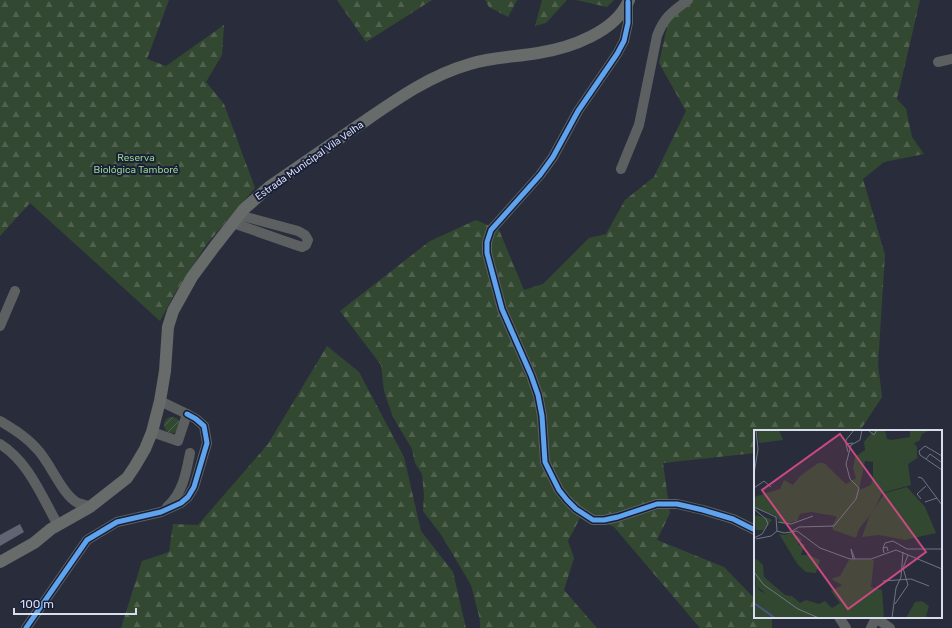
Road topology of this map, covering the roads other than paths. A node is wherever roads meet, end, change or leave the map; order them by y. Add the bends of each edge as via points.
1 (688, 0) edge
2 (628, 1) edge
3 (952, 59) edge
4 (938, 62) dead end
5 (621, 169) dead end
6 (236, 219) junction
7 (15, 291) dead end
8 (0, 326) edge
9 (160, 401) junction
10 (187, 414) junction
11 (0, 422) edge
12 (152, 432) junction
13 (178, 441) junction
14 (0, 444) edge
15 (190, 453) junction
16 (200, 465) junction
17 (90, 507) junction
18 (161, 512) junction
19 (58, 525) junction
20 (754, 530) edge
21 (0, 562) edge
22 (841, 618) edge
23 (875, 618) edge
24 (876, 618) edge
25 (26, 628) edge
26 (846, 628) edge
27 (871, 628) edge
28 (890, 628) edge

1 - 5 street via 670,14 657,36 639,125
2 - 6 main road, Estrada Municipal Vila Velha via 616,20 588,38 540,53 470,64 429,80 269,187
2 - 20 street via 628,23 624,41 617,54 578,111 540,175 491,230 487,253 502,309 538,396 545,462 567,500 593,520 618,517 657,504 677,504 733,519
3 - 4 street
6 - 6 street via 298,231 308,240 302,247
6 - 9 main road, Estrada Municipal Vila Velha via 192,277 173,312 168,327
7 - 8 street
9 - 10 street
9 - 12 main road, Estrada Municipal Vila Velha
10 - 13 street
10 - 16 street via 204,426 207,443
11 - 17 street via 15,430 37,448 68,494 77,502
12 - 13 street
12 - 17 main road, Estrada Municipal Vila Velha via 127,478
13 - 15 street
14 - 19 street via 14,454 26,470
15 - 16 street
15 - 18 street via 181,488 174,500
16 - 18 street via 194,487 188,497
17 - 19 main road, Estrada Municipal Vila Velha
18 - 25 street via 117,522 87,540
19 - 21 main road, Estrada Municipal Vila Velha via 34,543
22 - 26 street
23 - 27 street
24 - 28 street

